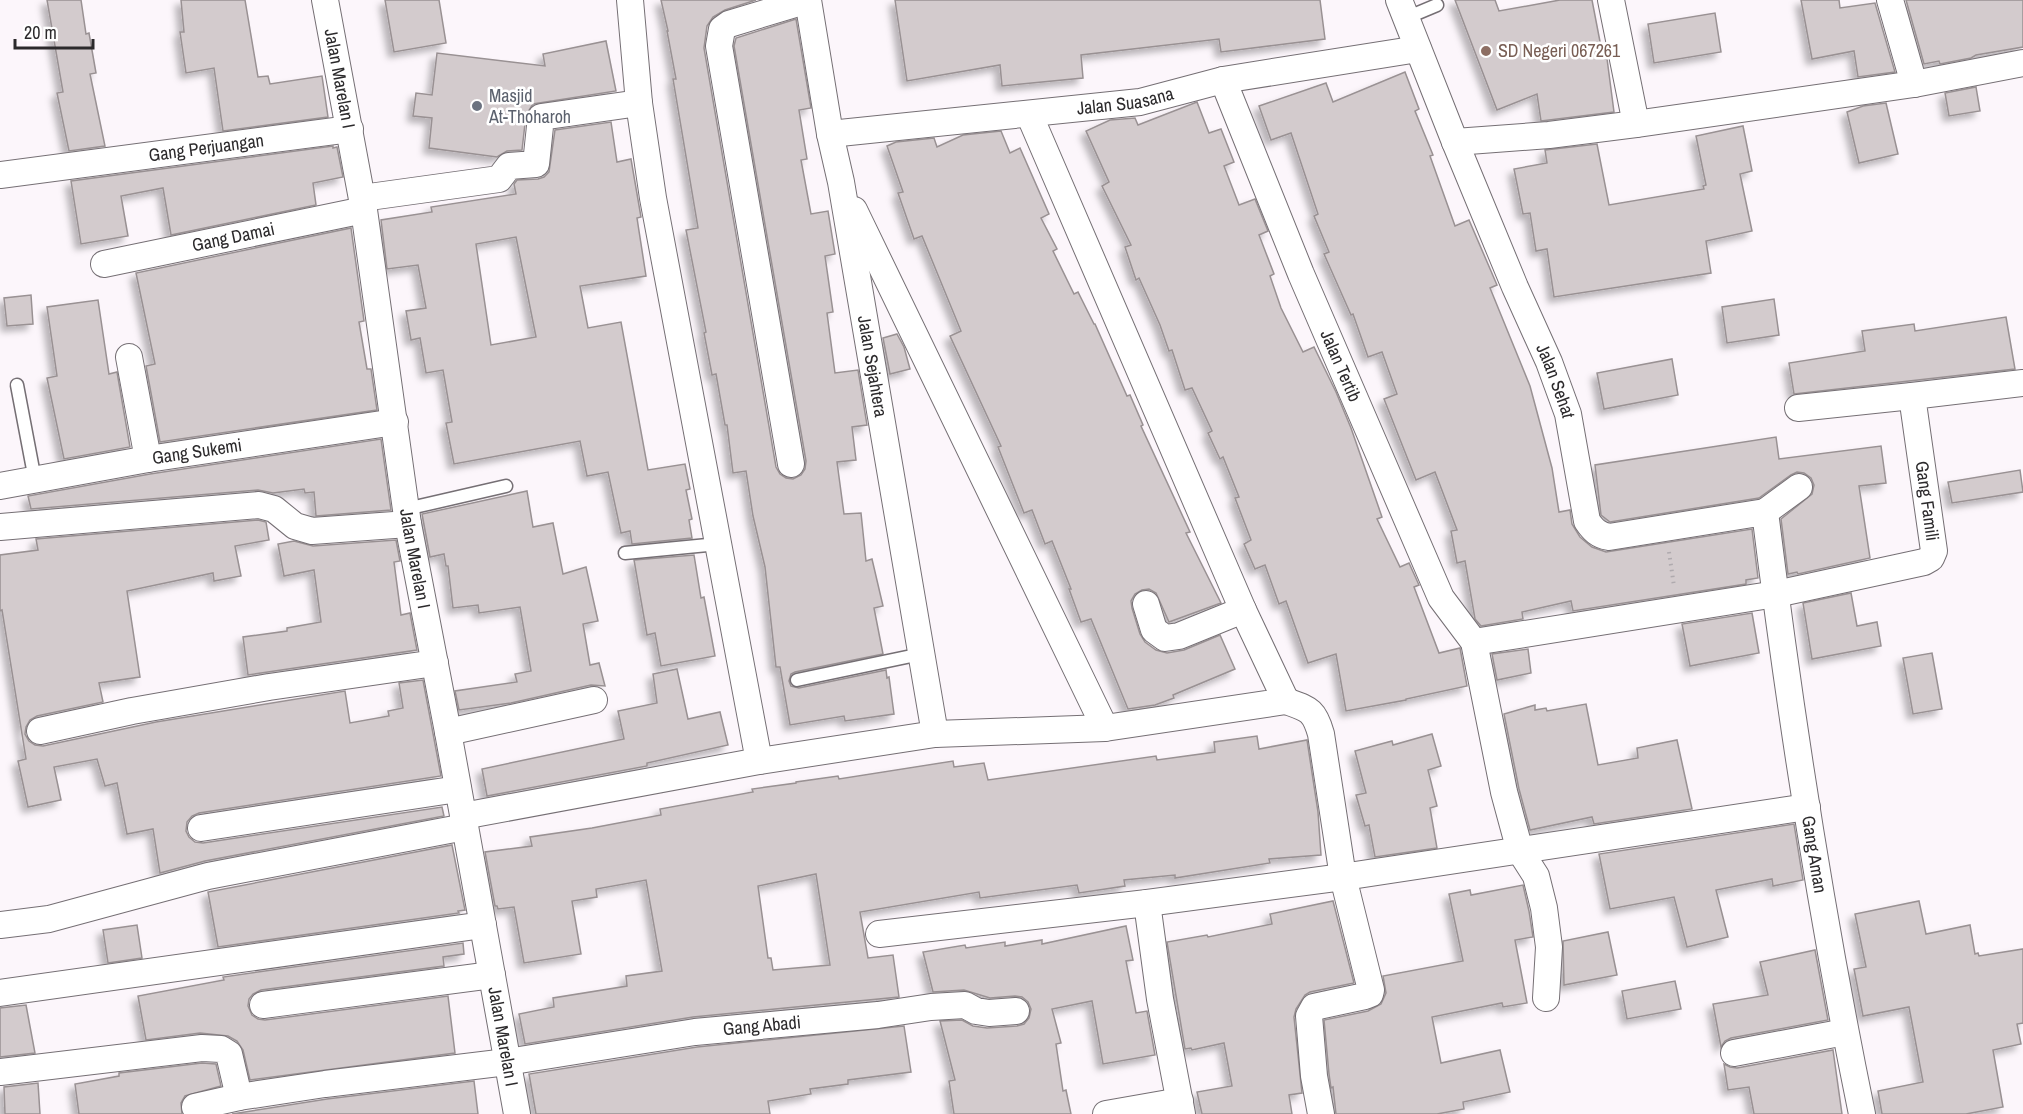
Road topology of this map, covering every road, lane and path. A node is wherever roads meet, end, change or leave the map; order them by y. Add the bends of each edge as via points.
1 (325, 0) edge
2 (630, 0) edge
3 (808, 0) edge
4 (1611, 0) edge
5 (1890, 0) edge
6 (1437, 5) dead end
7 (1402, 9) edge
8 (1418, 49) junction
9 (2023, 63) edge
10 (1223, 80) junction
11 (1914, 84) junction
12 (639, 103) junction
13 (1029, 114) junction
14 (1636, 123) junction
15 (350, 129) junction
16 (830, 134) junction
17 (1455, 142) junction
18 (0, 175) edge
19 (841, 182) junction
20 (363, 204) junction
21 (104, 264) dead end
22 (129, 357) dead end
23 (2023, 383) edge
24 (17, 385) dead end
25 (1912, 396) junction
26 (1798, 408) dead end
27 (395, 422) junction
28 (148, 459) junction
29 (791, 464) dead end
30 (35, 480) junction
31 (0, 486) edge
32 (506, 486) dead end
33 (1799, 487) dead end
34 (1765, 512) junction
35 (407, 516) junction
36 (0, 527) edge
37 (1665, 527) junction
38 (718, 544) junction
39 (625, 553) dead end
40 (1776, 594) junction
41 (1146, 604) dead end
42 (1243, 609) junction
43 (1678, 609) junction
44 (1474, 642) junction
45 (921, 654) junction
46 (435, 663) junction
47 (797, 680) dead end
48 (594, 700) dead end
49 (1286, 701) junction
50 (1105, 728) junction
51 (40, 731) dead end
52 (448, 732) junction
53 (935, 734) junction
54 (759, 761) junction
55 (458, 789) junction
56 (1807, 807) junction
57 (464, 822) junction
58 (201, 828) dead end
59 (1520, 851) junction
60 (1343, 877) junction
61 (1147, 903) junction
62 (0, 925) edge
63 (483, 925) junction
64 (879, 934) dead end
65 (492, 975) junction
66 (0, 993) edge
67 (1546, 998) dead end
68 (262, 1005) dead end
69 (1016, 1011) dead end
70 (1845, 1032) junction
71 (1734, 1053) dead end
72 (507, 1062) junction
73 (0, 1072) edge
74 (239, 1097) junction
75 (195, 1107) dead end
76 (1181, 1107) edge
77 (517, 1114) edge
78 (1106, 1114) edge
79 (1321, 1114) edge
80 (1862, 1114) edge

1 - 15 street, Jalan Marelan I
2 - 12 street
3 - 16 street, Jalan Sejahtera
3 - 29 street via 729,24 722,29 719,46
4 - 14 street
5 - 11 street
6 - 7 lane
7 - 8 street, Jalan Sehat
8 - 10 street, Jalan Suasana
8 - 17 street, Jalan Sehat
9 - 11 street
10 - 13 street, Jalan Suasana via 1140,102
10 - 44 street, Jalan Tertib via 1301,274 1441,598
11 - 14 street
12 - 20 street, Gang Damai via 541,117 536,164 509,166 499,179
12 - 38 street
13 - 16 street, Jalan Suasana
13 - 42 street
14 - 17 street
15 - 18 street, Gang Perjuangan
15 - 20 street, Jalan Marelan I
16 - 19 street, Jalan Sejahtera
17 - 37 street, Jalan Sehat via 1568,414 1587,521 1596,532 1609,537
19 - 45 street, Jalan Sejahtera
19 - 50 street
20 - 21 street, Gang Damai
20 - 27 street, Jalan Marelan I
22 - 28 street
23 - 25 street
24 - 30 lane
25 - 26 street
25 - 40 street, Gang Famili via 1934,551 1931,558
27 - 28 street, Gang Sukemi
27 - 35 street, Jalan Marelan I
28 - 30 street, Gang Sukemi
30 - 31 street, Gang Sukemi
32 - 35 lane
33 - 34 street
34 - 37 street, Jalan Sehat
34 - 40 street
35 - 36 street via 312,531 295,526 274,509 259,505
35 - 46 street, Jalan Marelan I
37 - 43 path
38 - 39 lane
38 - 54 street
40 - 43 street
40 - 56 street, Gang Aman
41 - 42 street via 1154,630 1165,638 1179,636
42 - 49 street
43 - 44 street
44 - 59 street
45 - 47 lane
45 - 53 street, Jalan Sejahtera
46 - 51 street via 269,687
46 - 52 street, Jalan Marelan I
48 - 52 street
49 - 50 street
49 - 60 street via 1309,710 1317,719
50 - 53 street
52 - 55 street, Jalan Marelan I
53 - 54 street
54 - 57 street
55 - 57 street, Jalan Marelan I
55 - 58 street
56 - 59 street
56 - 70 street, Gang Aman
57 - 62 street via 208,876 49,919
57 - 63 street, Jalan Marelan I
59 - 60 street
59 - 67 street via 1536,876 1544,908 1549,947
60 - 61 street
60 - 79 street via 1371,990 1365,996 1311,1010 1314,1076
61 - 64 street
61 - 76 street
63 - 65 street, Jalan Marelan I
63 - 66 street
65 - 68 street
65 - 72 street, Jalan Marelan I
69 - 72 street, Gang Abadi via 989,1013 965,1005 931,1007 695,1032
70 - 71 street
70 - 80 street, Gang Aman
72 - 74 street, Gang Abadi
72 - 77 street, Jalan Marelan I
73 - 74 street via 221,1049 229,1054
74 - 75 street, Gang Abadi
76 - 78 street

